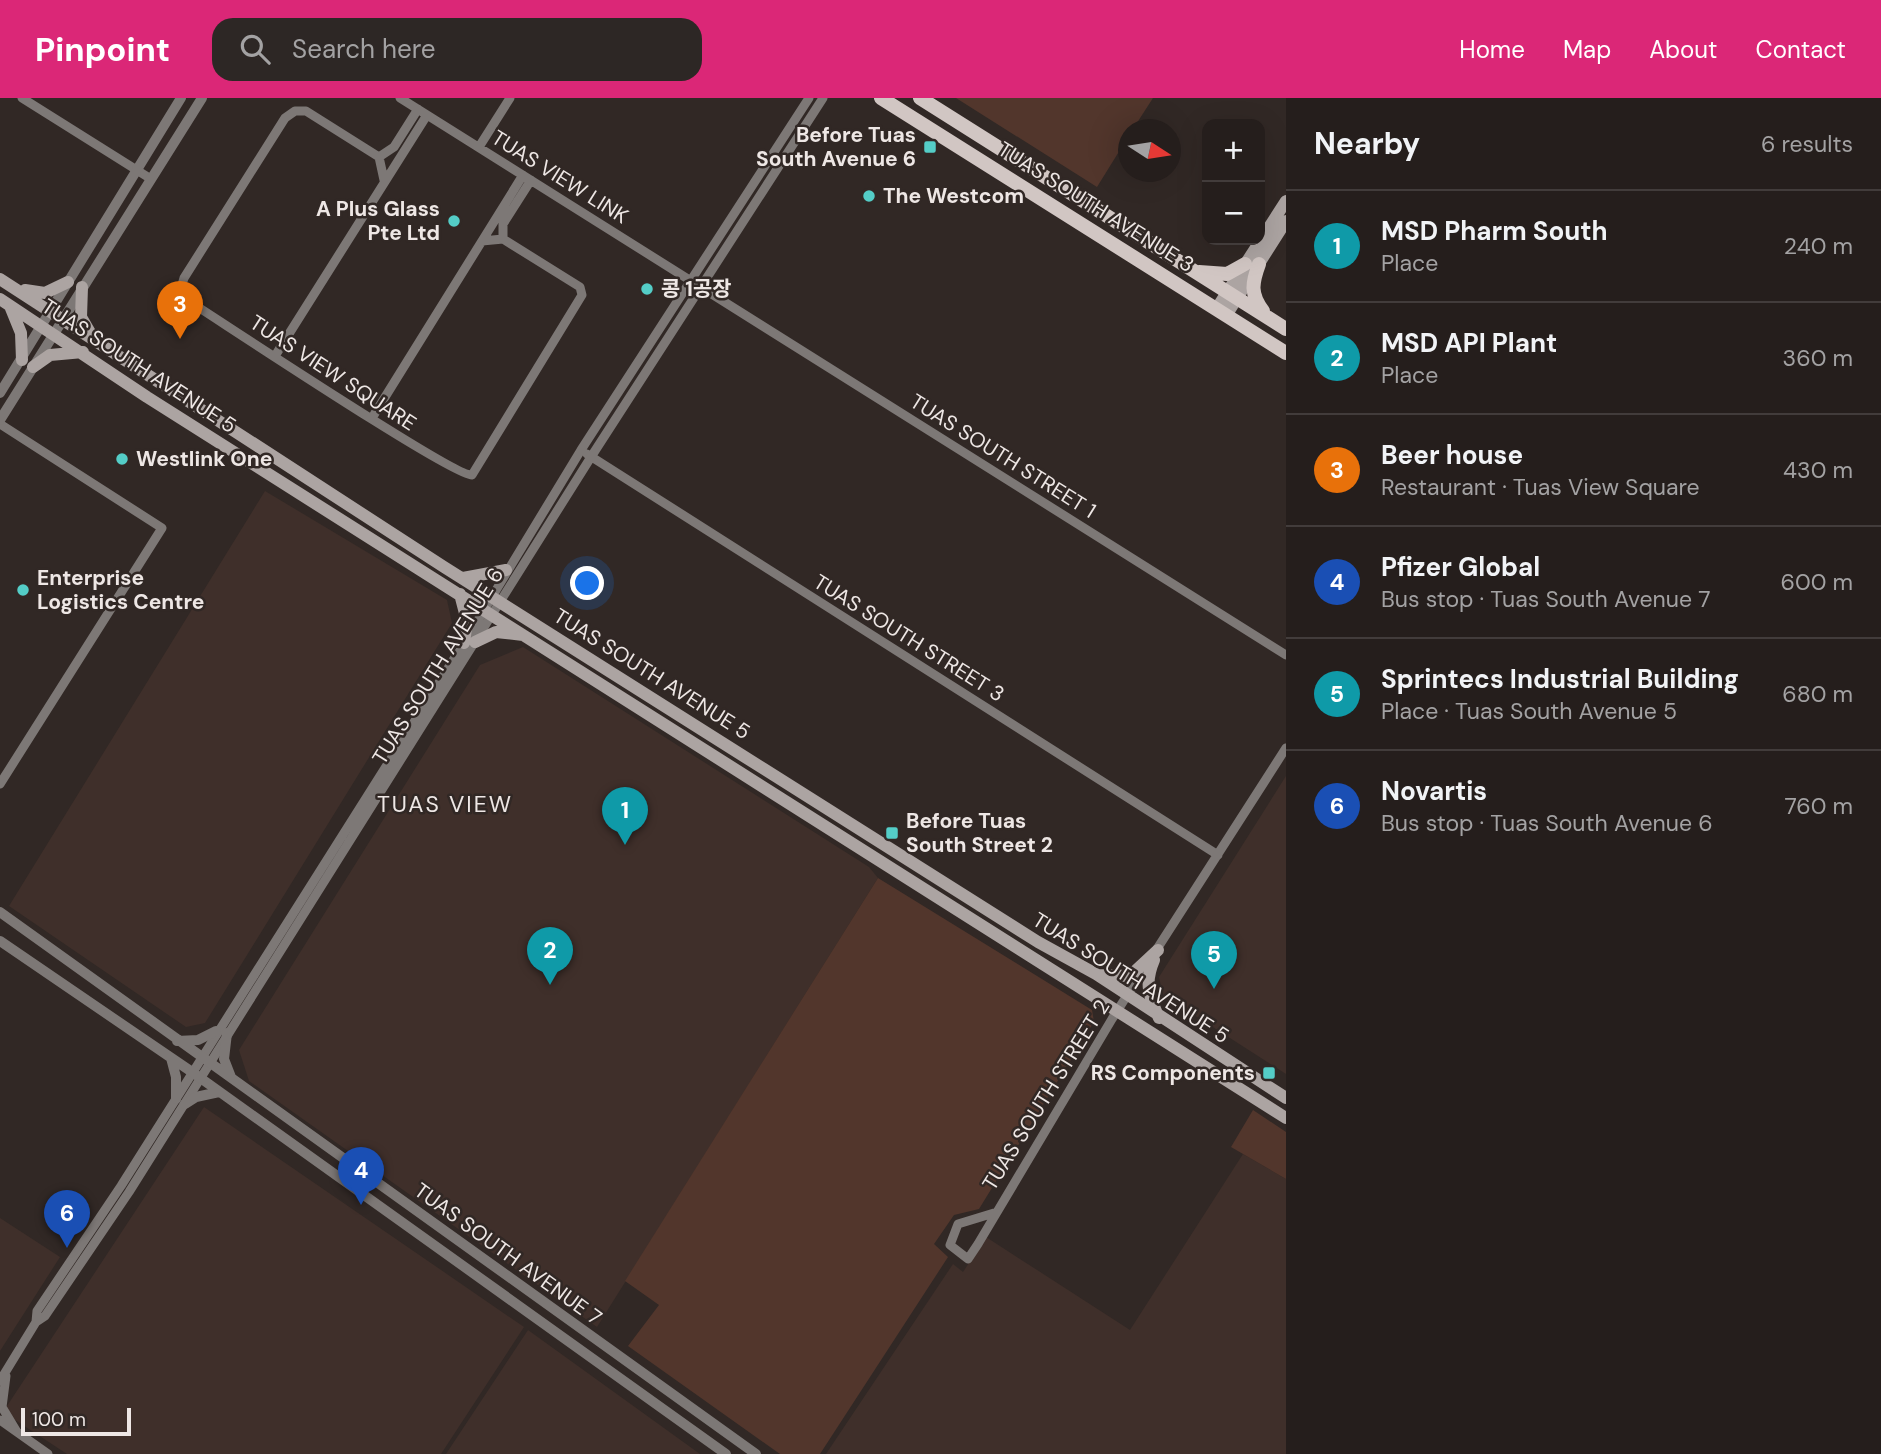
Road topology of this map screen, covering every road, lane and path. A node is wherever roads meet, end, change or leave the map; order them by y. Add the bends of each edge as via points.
1 (22, 98) edge
2 (181, 98) edge
3 (202, 98) edge
4 (400, 98) edge
5 (503, 98) edge
6 (510, 98) edge
7 (809, 98) edge
8 (823, 98) edge
9 (881, 98) edge
10 (920, 98) edge
11 (422, 112) junction
12 (476, 146) junction
13 (379, 157) junction
14 (137, 170) junction
15 (527, 177) junction
16 (151, 179) junction
17 (384, 180) junction
18 (1286, 201) edge
19 (1286, 221) edge
20 (503, 239) junction
21 (482, 241) junction
22 (1252, 264) junction
23 (1194, 271) junction
24 (692, 280) junction
25 (6, 282) edge
26 (68, 282) junction
27 (702, 286) junction
28 (82, 287) junction
29 (1232, 294) junction
30 (5, 302) edge
31 (1222, 311) junction
32 (56, 315) junction
33 (1270, 318) junction
34 (48, 329) junction
35 (1286, 329) edge
36 (94, 339) junction
37 (83, 352) junction
38 (1286, 353) edge
39 (275, 356) junction
40 (27, 364) junction
41 (0, 393) edge
42 (372, 418) junction
43 (0, 422) edge
44 (581, 450) junction
45 (591, 457) junction
46 (506, 570) junction
47 (463, 578) junction
48 (460, 594) junction
49 (497, 598) junction
50 (489, 612) junction
51 (527, 635) junction
52 (470, 643) junction
53 (1286, 656) edge
54 (1286, 748) edge
55 (0, 784) edge
56 (1217, 855) junction
57 (0, 912) edge
58 (0, 941) edge
59 (1158, 950) junction
60 (1096, 974) junction
61 (1127, 998) junction
62 (1118, 1010) junction
63 (1159, 1018) junction
64 (222, 1032) junction
65 (177, 1041) junction
66 (171, 1058) junction
67 (204, 1061) junction
68 (196, 1075) junction
69 (234, 1082) junction
70 (219, 1091) junction
71 (1286, 1098) edge
72 (181, 1101) junction
73 (1286, 1118) edge
74 (994, 1213) junction
75 (6, 1371) junction
76 (0, 1381) edge
77 (0, 1420) edge
78 (0, 1427) edge
79 (17, 1432) junction
80 (48, 1454) edge
81 (726, 1454) edge
82 (755, 1454) edge

1 - 14 street
2 - 14 street
3 - 16 street
4 - 11 street, TUAS VIEW LINK
5 - 12 street
6 - 12 street
7 - 24 street, TUAS SOUTH AVENUE 6
8 - 27 street, TUAS SOUTH AVENUE 6
9 - 31 main road, TUAS SOUTH AVENUE 3
10 - 23 main road, TUAS SOUTH AVENUE 3
11 - 12 street, TUAS VIEW LINK
11 - 13 street via 394,147
11 - 17 street
12 - 15 street, TUAS VIEW LINK
13 - 17 street
13 - 39 street, TUAS VIEW SQUARE via 306,111 295,111 285,118 184,278 184,298
14 - 16 street
14 - 26 street
15 - 20 street via 503,224
15 - 21 street
15 - 24 street, TUAS VIEW LINK
16 - 28 street
17 - 39 street
18 - 22 main road
19 - 22 main road
20 - 21 street
20 - 42 street, TUAS VIEW SQUARE via 580,287 582,295 478,470 463,475
21 - 42 street
22 - 23 main road via 1227,274
22 - 29 main road
22 - 33 main road via 1253,295
23 - 29 main road, TUAS SOUTH AVENUE 3
24 - 27 street, TUAS VIEW LINK
24 - 44 street, TUAS SOUTH AVENUE 6
25 - 26 main road via 45,293
25 - 32 main road, TUAS SOUTH AVENUE 5
26 - 32 street
27 - 45 street, TUAS SOUTH AVENUE 6
27 - 53 street, TUAS SOUTH STREET 1
28 - 32 street
28 - 36 main road via 81,317
29 - 31 main road
29 - 33 main road, TUAS SOUTH AVENUE 3
30 - 34 main road, TUAS SOUTH AVENUE 5
30 - 40 main road via 21,333
31 - 38 main road, TUAS SOUTH AVENUE 3
32 - 34 street
32 - 36 main road, TUAS SOUTH AVENUE 5
33 - 35 main road, TUAS SOUTH AVENUE 3
34 - 37 main road, TUAS SOUTH AVENUE 5
34 - 40 street
36 - 47 main road, TUAS SOUTH AVENUE 5
37 - 40 main road via 50,355
37 - 48 main road, TUAS SOUTH AVENUE 5
39 - 42 street, TUAS VIEW SQUARE
40 - 41 street
40 - 43 street
43 - 55 street via 162,528
44 - 45 street, TUAS SOUTH STREET 3
44 - 46 street, TUAS SOUTH AVENUE 6
45 - 49 street, TUAS SOUTH AVENUE 6
45 - 56 street, TUAS SOUTH STREET 3
46 - 47 main road
46 - 49 street, TUAS SOUTH AVENUE 6
47 - 49 main road, TUAS SOUTH AVENUE 5
48 - 50 main road, TUAS SOUTH AVENUE 5
48 - 52 main road
49 - 50 street, TUAS SOUTH AVENUE 6
49 - 60 main road, TUAS SOUTH AVENUE 5 via 1026,935
50 - 51 main road, TUAS SOUTH AVENUE 5
50 - 52 street, TUAS SOUTH AVENUE 6
51 - 52 main road via 496,632
51 - 62 main road, TUAS SOUTH AVENUE 5
52 - 64 street, TUAS SOUTH AVENUE 6
54 - 56 street, TUAS SOUTH STREET 2
56 - 59 street, TUAS SOUTH STREET 2
57 - 65 street, TUAS SOUTH AVENUE 7
58 - 66 street, TUAS SOUTH AVENUE 7
59 - 60 main road via 1130,976
59 - 61 street, TUAS SOUTH STREET 2
59 - 63 main road via 1147,974 1147,994
60 - 61 main road, TUAS SOUTH AVENUE 5
61 - 62 street, TUAS SOUTH STREET 2
61 - 63 main road, TUAS SOUTH AVENUE 5
62 - 73 main road, TUAS SOUTH AVENUE 5
62 - 74 street, TUAS SOUTH STREET 2
63 - 71 main road, TUAS SOUTH AVENUE 5
64 - 65 street
64 - 67 street, TUAS SOUTH AVENUE 6
64 - 69 street via 224,1059
65 - 67 street, TUAS SOUTH AVENUE 7
66 - 68 street, TUAS SOUTH AVENUE 7
66 - 72 street
67 - 68 street, TUAS SOUTH AVENUE 6
67 - 69 street, TUAS SOUTH AVENUE 7
68 - 70 street, TUAS SOUTH AVENUE 7
68 - 72 street, TUAS SOUTH AVENUE 6
69 - 82 street, TUAS SOUTH AVENUE 7
70 - 72 street
70 - 81 street, TUAS SOUTH AVENUE 7
72 - 75 street, TUAS SOUTH AVENUE 6 via 37,1311 36,1322
74 - 74 street, TUAS SOUTH STREET 2 via 968,1259 950,1245 958,1224
75 - 76 street, TUAS SOUTH AVENUE 6
75 - 79 street via 2,1407
77 - 79 street
78 - 79 street
79 - 80 street

